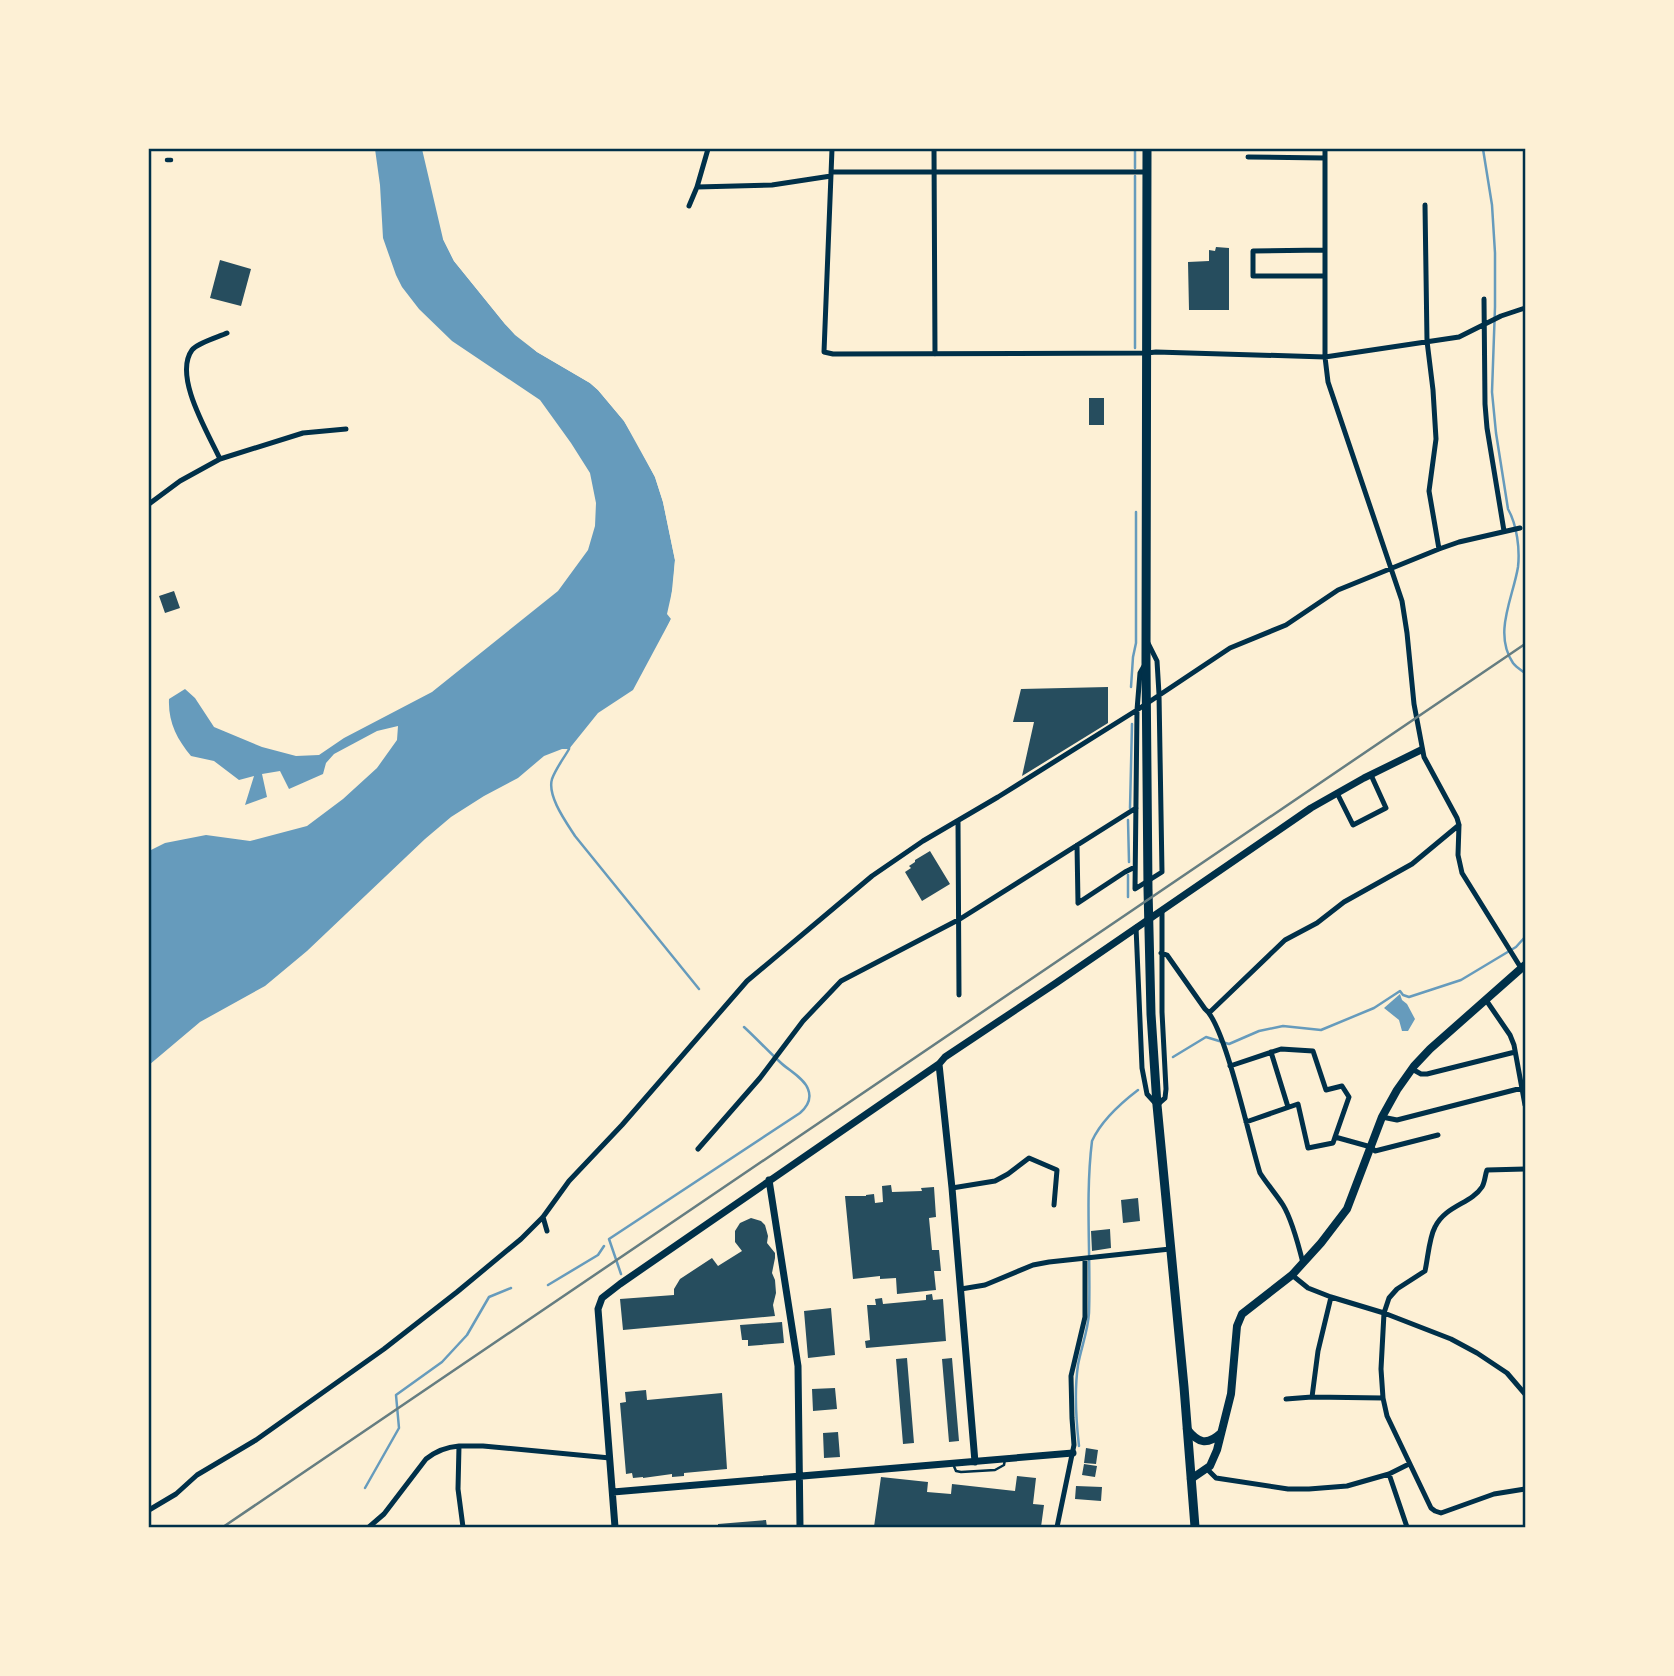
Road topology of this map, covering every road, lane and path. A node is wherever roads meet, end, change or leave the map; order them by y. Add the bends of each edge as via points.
1 (708, 149) edge
2 (832, 149) edge
3 (934, 149) edge
4 (1147, 149) edge
5 (1325, 149) edge
6 (1248, 157) dead end
7 (1325, 158) junction
8 (934, 172) junction
9 (1147, 172) junction
10 (831, 174) junction
11 (697, 187) junction
12 (1425, 205) dead end
13 (689, 206) dead end
14 (1324, 250) junction
15 (1324, 276) junction
16 (1484, 299) dead end
17 (1525, 308) edge
18 (1485, 324) junction
19 (227, 333) dead end
20 (1427, 341) junction
21 (1147, 353) junction
22 (935, 354) junction
23 (1325, 357) junction
24 (346, 429) dead end
25 (220, 458) junction
26 (149, 504) edge
27 (1519, 528) dead end
28 (1505, 531) junction
29 (1439, 549) junction
30 (1391, 568) junction
31 (1147, 641) junction
32 (1146, 663) junction
33 (1159, 694) junction
34 (1147, 702) junction
35 (1137, 710) junction
36 (1421, 750) junction
37 (1371, 775) junction
38 (1337, 793) junction
39 (1136, 808) junction
40 (958, 821) junction
41 (1459, 825) junction
42 (1077, 845) junction
43 (1135, 867) junction
44 (1162, 910) junction
45 (960, 919) junction
46 (1136, 927) junction
47 (1161, 953) junction
48 (1523, 966) edge
49 (959, 995) dead end
50 (1486, 1000) junction
51 (1210, 1012) junction
52 (1271, 1052) junction
53 (1515, 1052) junction
54 (939, 1064) junction
55 (1230, 1066) junction
56 (1412, 1069) junction
57 (1522, 1088) junction
58 (1157, 1105) junction
59 (1525, 1105) edge
60 (1288, 1107) junction
61 (1382, 1117) junction
62 (1246, 1122) junction
63 (1438, 1135) dead end
64 (1335, 1137) junction
65 (1371, 1147) junction
66 (698, 1149) dead end
67 (1525, 1169) edge
68 (769, 1180) junction
69 (952, 1188) junction
70 (1054, 1205) dead end
71 (543, 1217) junction
72 (547, 1231) dead end
73 (1170, 1249) junction
74 (1085, 1259) junction
75 (1303, 1263) junction
76 (1292, 1275) junction
77 (961, 1289) junction
78 (1331, 1297) junction
79 (1384, 1312) junction
80 (1525, 1394) edge
81 (1312, 1397) junction
82 (1383, 1398) junction
83 (1286, 1399) dead end
84 (1187, 1429) junction
85 (1221, 1433) junction
86 (459, 1446) junction
87 (1073, 1453) junction
88 (610, 1458) junction
89 (1006, 1458) junction
90 (975, 1461) junction
91 (953, 1464) junction
92 (1409, 1464) junction
93 (1207, 1469) junction
94 (1389, 1474) junction
95 (799, 1476) junction
96 (1191, 1479) junction
97 (1525, 1489) edge
98 (613, 1492) junction
99 (149, 1510) edge
100 (369, 1527) edge
101 (463, 1527) edge
102 (615, 1527) edge
103 (800, 1527) edge
104 (1056, 1527) edge
105 (1195, 1527) edge
106 (1407, 1527) edge

1 - 11 street
2 - 10 street
3 - 8 street
4 - 9 main road
5 - 7 street
6 - 7 street
7 - 14 street
8 - 9 street
8 - 10 street
8 - 22 street
9 - 21 main road
10 - 11 street via 772,185
10 - 22 street via 824,352
11 - 13 street
12 - 20 street
14 - 15 street
14 - 15 street via 1253,251 1253,276
15 - 23 street
16 - 18 street
17 - 18 street
18 - 20 street via 1459,337
18 - 28 street via 1488,428
19 - 25 street via 196,346 186,369 195,405
20 - 23 street
20 - 29 street via 1436,439 1429,491
21 - 22 street
21 - 23 street
21 - 31 main road
23 - 30 street via 1328,382
24 - 25 street via 303,433
25 - 26 street
27 - 28 street
28 - 29 street
29 - 30 street
30 - 33 street via 1338,590 1276,631 1230,648
30 - 36 street via 1405,616
31 - 32 main road
31 - 33 street via 1157,661
32 - 34 main road
32 - 35 street via 1140,673
33 - 34 street
33 - 43 street via 1162,872 1135,889
34 - 35 street
34 - 58 main road via 1150,985
35 - 39 street
35 - 40 street
36 - 37 street
36 - 41 street
37 - 38 street
37 - 38 street via 1387,808 1353,825
38 - 44 street
39 - 42 street
39 - 43 street
40 - 45 street
40 - 71 street via 872,876 747,981 569,1181
41 - 48 street via 1462,873
41 - 51 street via 1412,864 1285,940
42 - 43 street via 1078,904
42 - 45 street
44 - 46 street
44 - 47 street
45 - 49 street
45 - 66 street via 841,981
46 - 54 street
46 - 58 street via 1143,1080
47 - 51 street
47 - 58 street via 1166,1089 1165,1098
48 - 50 main road
50 - 53 street via 1510,1035
50 - 56 main road
51 - 55 street
52 - 55 street
52 - 60 street
52 - 64 street via 1313,1051 1326,1090 1342,1086 1349,1097
53 - 56 street via 1427,1074
53 - 57 street
54 - 68 street
54 - 69 street
55 - 62 street
56 - 61 main road
57 - 59 street
57 - 61 street via 1397,1120
58 - 73 main road
60 - 62 street
60 - 64 street via 1298,1104 1308,1148 1333,1143
61 - 65 main road
62 - 75 street via 1261,1172 1284,1207
63 - 65 street via 1376,1151
64 - 65 street
65 - 75 main road via 1347,1209
67 - 79 street via 1487,1170 1475,1194 1446,1212 1435,1225 1425,1271 1389,1298
68 - 88 street via 602,1298 598,1309
68 - 95 street via 798,1366
69 - 70 street via 995,1181 1029,1158 1057,1170
69 - 77 street
71 - 72 street
71 - 99 street via 384,1349
73 - 74 street
73 - 84 main road
74 - 77 street via 1033,1265 985,1285
74 - 87 street via 1085,1317 1071,1376
75 - 76 main road
76 - 78 street
76 - 85 main road via 1239,1320 1231,1394
77 - 90 street
78 - 79 street
78 - 81 street
79 - 80 street via 1478,1353 1507,1373
79 - 82 street
81 - 82 street
81 - 83 street
82 - 92 street
84 - 85 main road via 1201,1441
84 - 96 main road
85 - 93 main road
86 - 88 street
86 - 100 street via 426,1459
86 - 101 street
87 - 89 street
87 - 104 street
88 - 98 street
89 - 90 street
89 - 91 lane via 995,1470 961,1472
90 - 91 street
91 - 95 street
92 - 94 street
92 - 97 street via 1431,1508 1441,1513 1494,1494
93 - 94 street via 1216,1478 1299,1489 1347,1486
93 - 96 main road
94 - 106 street
95 - 98 street
95 - 103 street
96 - 105 main road
98 - 102 street

